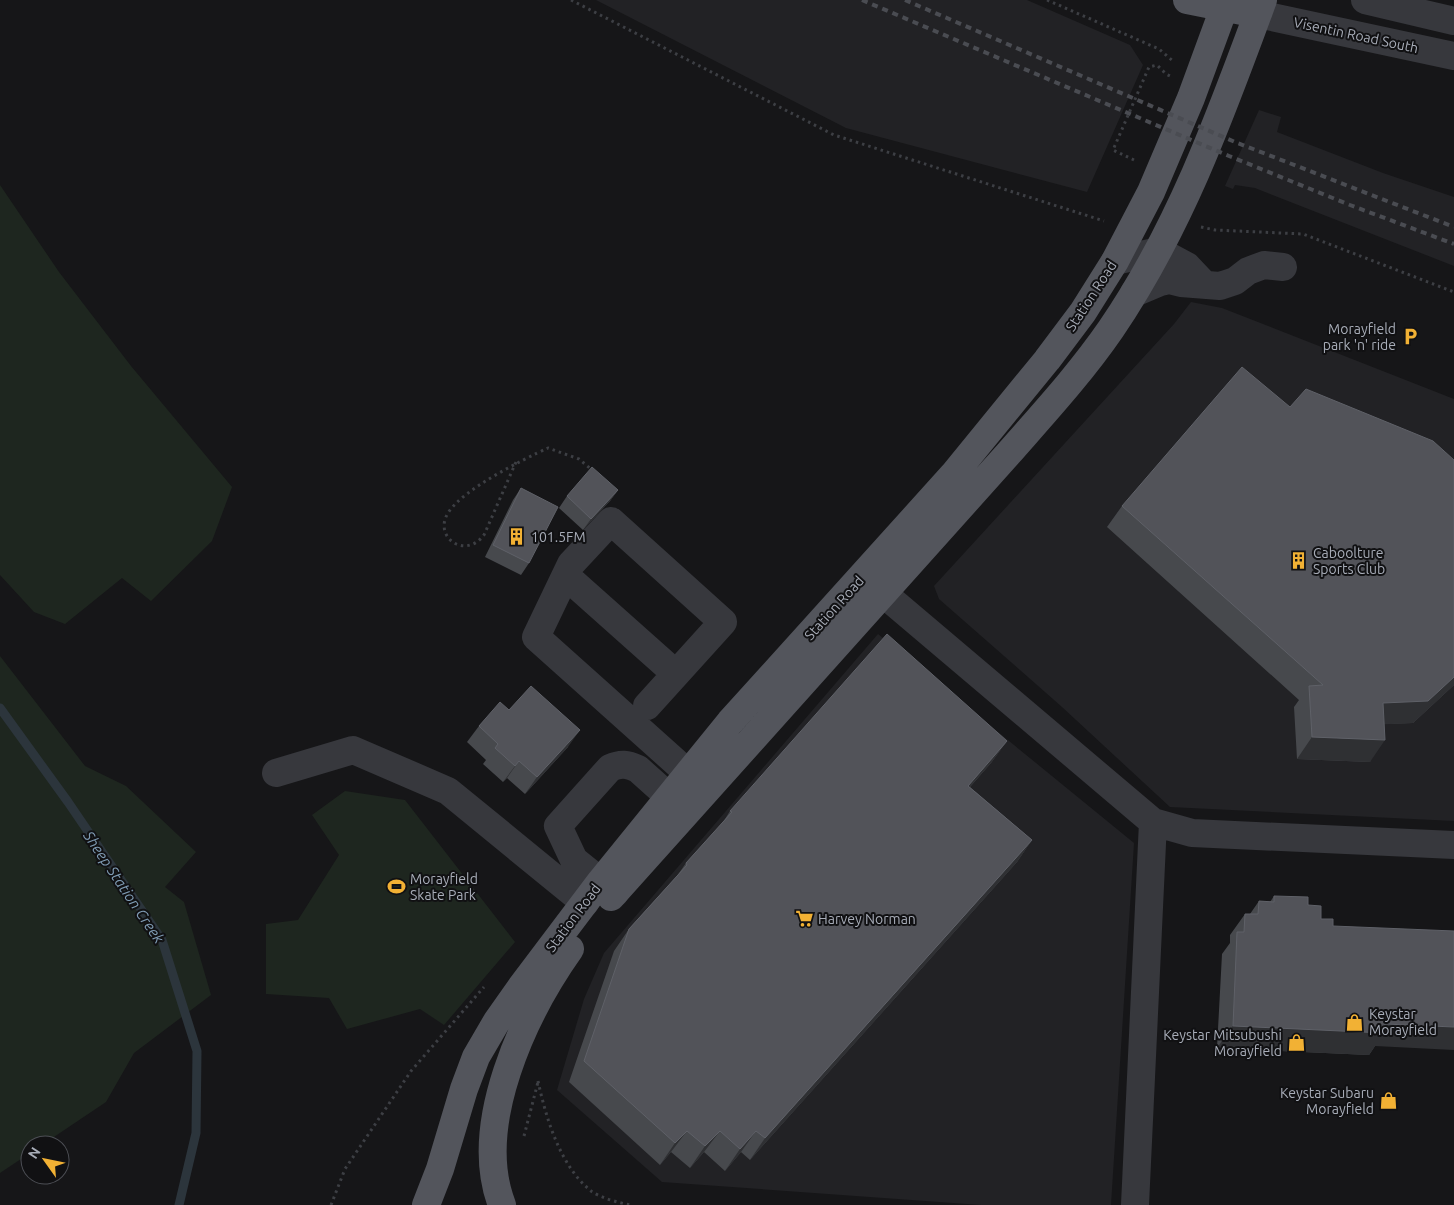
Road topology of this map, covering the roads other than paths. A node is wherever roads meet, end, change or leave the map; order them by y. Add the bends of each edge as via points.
1 (1187, 0) edge
2 (1365, 0) edge
3 (1226, 4) edge
4 (1260, 7) edge
5 (1454, 21) edge
6 (1454, 56) edge
7 (1159, 251) junction
8 (1115, 261) junction
9 (1283, 267) dead end
10 (1204, 284) junction
11 (1134, 293) junction
12 (566, 576) junction
13 (862, 576) junction
14 (883, 593) junction
15 (676, 674) junction
16 (647, 706) dead end
17 (276, 773) dead end
18 (689, 774) junction
19 (678, 804) junction
20 (1153, 822) junction
21 (1454, 845) edge
22 (608, 887) junction
23 (585, 903) junction
24 (426, 1205) edge
25 (502, 1205) edge
26 (1136, 1205) edge

1 - 3 main road
2 - 5 street
3 - 4 main road
3 - 8 main road, Station Road via 1170,149
4 - 6 street, Visentin Road South
4 - 7 main road, Station Road via 1234,82 1192,183
7 - 8 street
7 - 10 street via 1187,266
7 - 11 main road, Station Road
8 - 13 main road, Station Road via 1048,360 953,475
9 - 10 street via 1264,265 1220,286
10 - 11 street via 1169,280
11 - 14 main road, Station Road via 1072,380
12 - 15 street
12 - 15 street via 571,564 611,520 723,622
12 - 18 street via 536,637
13 - 14 street
13 - 18 main road, Station Road via 730,722
14 - 19 main road, Station Road
14 - 20 street
15 - 16 street
17 - 23 street via 353,750 448,791
18 - 19 main road, Station Road
19 - 22 main road, Station Road
19 - 22 street via 638,769 618,764 610,768 558,826 574,860
20 - 21 street via 1192,833
20 - 26 street
22 - 23 main road, Station Road
22 - 25 main road, Station Road via 537,1002 505,1080 495,1114 493,1149
23 - 24 main road, Station Road via 517,994 476,1057

